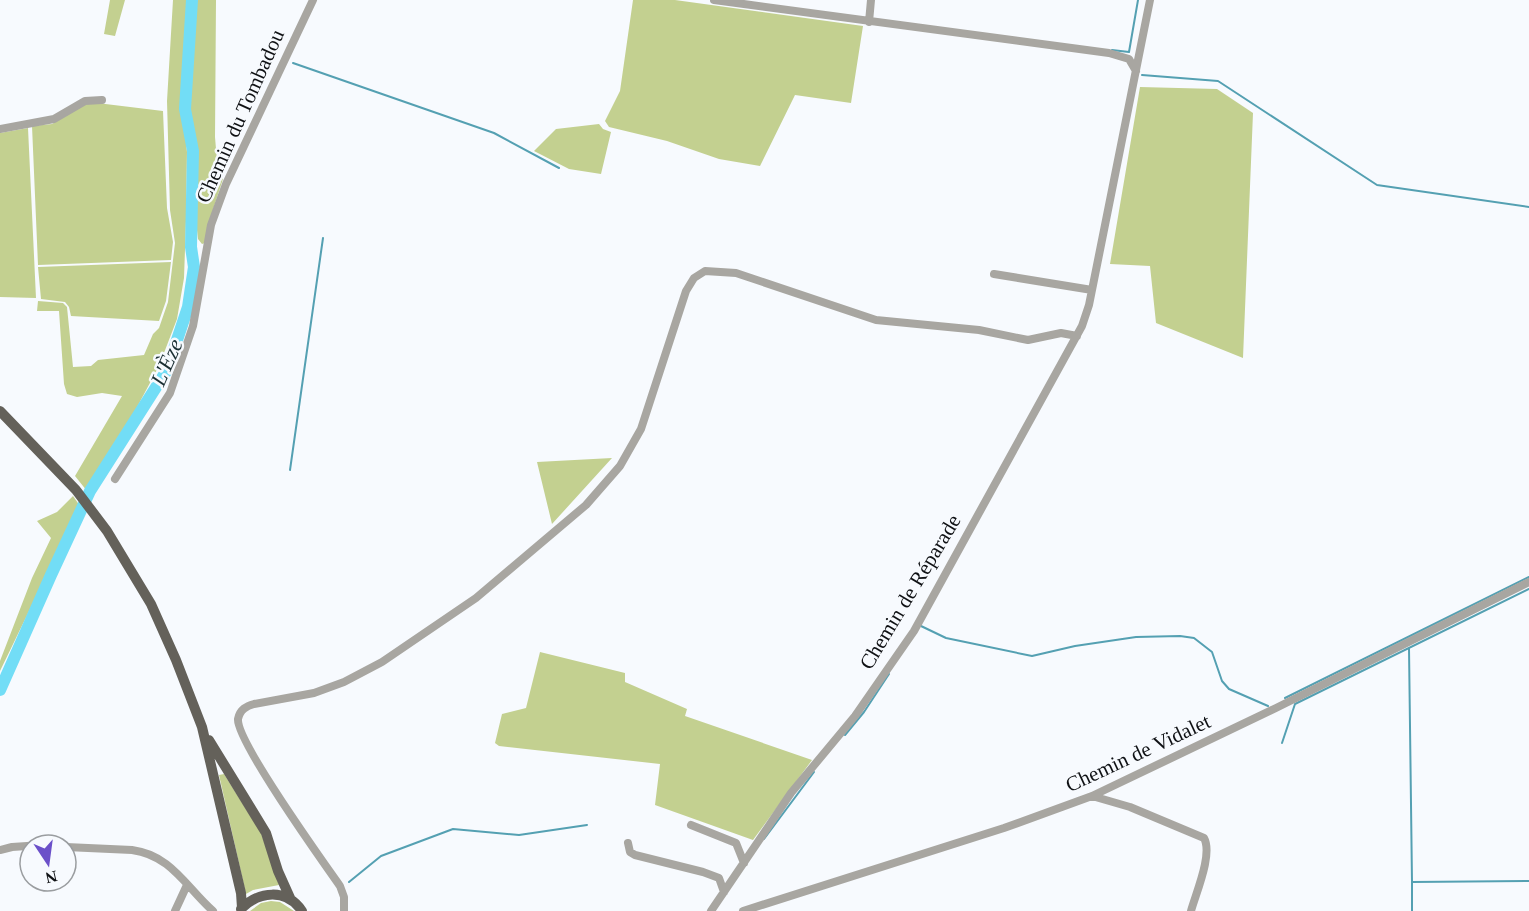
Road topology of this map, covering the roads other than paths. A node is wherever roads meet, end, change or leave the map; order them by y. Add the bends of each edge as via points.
1 (313, 0) edge
2 (714, 0) edge
3 (872, 0) edge
4 (1150, 0) edge
5 (869, 22) junction
6 (1136, 71) junction
7 (102, 100) dead end
8 (0, 129) edge
9 (994, 274) dead end
10 (1092, 290) junction
11 (1077, 336) junction
12 (0, 411) edge
13 (115, 479) dead end
14 (1529, 582) edge
15 (202, 727) junction
16 (1092, 796) junction
17 (691, 825) dead end
18 (628, 843) dead end
19 (18, 847) edge
20 (78, 847) edge
21 (0, 850) edge
22 (744, 862) junction
23 (187, 885) junction
24 (724, 892) junction
25 (291, 900) junction
26 (241, 909) edge
27 (301, 909) edge
28 (214, 910) edge
29 (175, 911) edge
30 (313, 911) edge
31 (344, 911) edge
32 (711, 911) edge
33 (743, 911) edge
34 (1191, 911) edge

1 - 13 street, Chemin du Tombadou via 231,173 211,225 193,326 170,393
2 - 5 street
3 - 5 street
4 - 6 street, Chemin de Réparade
5 - 6 street via 1109,53 1129,59
6 - 10 street, Chemin de Réparade
7 - 8 street via 85,101 47,121
9 - 10 street
10 - 11 street, Chemin de Réparade
11 - 22 street, Chemin de Réparade via 914,631 855,716 791,793
11 - 31 street via 1061,333 1028,340 979,330 876,320 736,273 705,271 694,278 686,291 641,429 620,466 586,505 476,598 382,662 326,689 254,704 240,713 239,726 253,752 340,886
12 - 15 main road via 95,515 128,564 165,632
14 - 16 street, Chemin de Vidalet
15 - 25 main road via 266,833
15 - 26 main road via 237,873
16 - 33 street, Chemin de Vidalet
16 - 34 street via 1130,807 1204,838 1207,855
17 - 22 street via 736,843
18 - 24 street via 635,855 719,878
19 - 21 street
20 - 23 street via 142,851 167,863
22 - 24 street, Chemin de Réparade
23 - 28 street
23 - 29 street
24 - 32 street, Chemin de Réparade
25 - 26 main road via 270,894
25 - 27 main road
27 - 30 street

